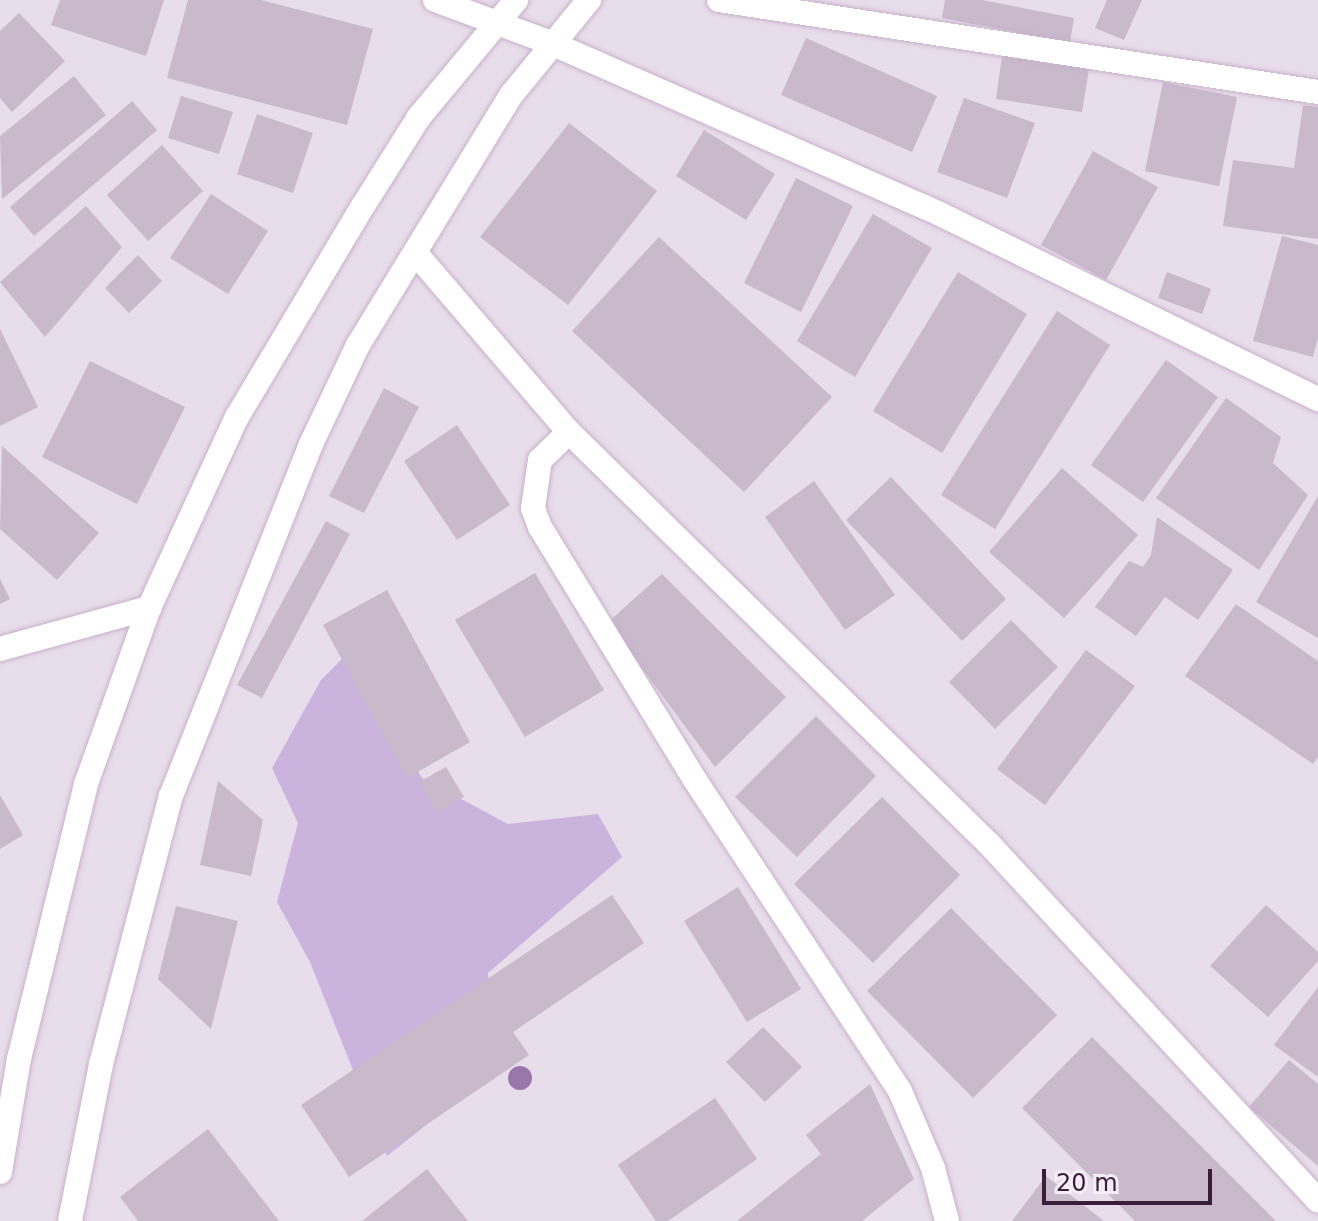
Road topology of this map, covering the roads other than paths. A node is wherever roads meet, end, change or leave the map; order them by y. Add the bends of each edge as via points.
1 (435, 0) edge
2 (516, 0) edge
3 (589, 0) edge
4 (719, 0) edge
5 (472, 4) edge
6 (496, 21) junction
7 (551, 43) junction
8 (1318, 92) edge
9 (418, 256) junction
10 (1318, 399) edge
11 (569, 432) junction
12 (149, 608) junction
13 (0, 649) edge
14 (0, 1172) edge
15 (1318, 1201) edge
16 (70, 1221) edge
17 (947, 1221) edge

1 - 5 street
2 - 6 street
3 - 7 street
4 - 8 street
5 - 6 street
6 - 7 street
6 - 12 street via 419,117 244,404
7 - 9 street via 512,94
7 - 10 street via 940,214
9 - 11 street
9 - 16 street via 358,345 311,444 171,796 101,1064
11 - 15 street via 989,844
11 - 17 street via 540,460 533,508 540,527 695,780 900,1091 933,1168
12 - 13 street
12 - 14 street via 86,784 19,1059

